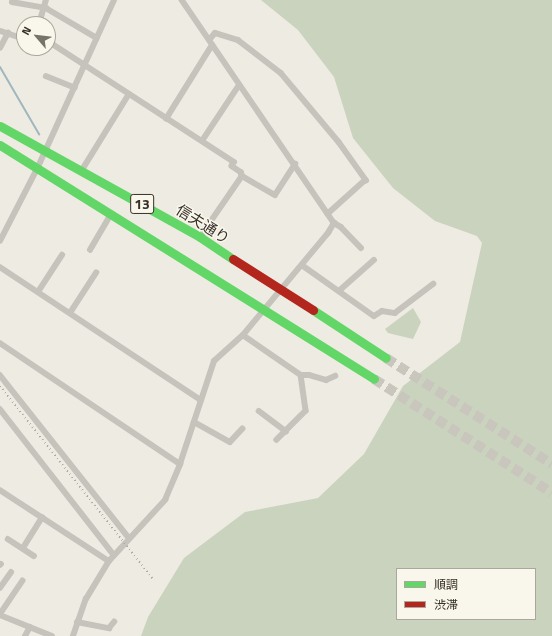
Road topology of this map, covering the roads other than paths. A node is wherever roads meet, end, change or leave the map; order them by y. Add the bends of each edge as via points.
1 (46, 0) edge
2 (114, 0) edge
3 (182, 0) edge
4 (12, 2) dead end
5 (43, 8) junction
6 (41, 16) edge
7 (1, 31) dead end
8 (8, 33) junction
9 (16, 36) edge
10 (97, 38) junction
11 (209, 40) junction
12 (212, 45) junction
13 (56, 46) edge
14 (0, 48) edge
15 (85, 65) junction
16 (46, 76) dead end
17 (239, 85) junction
18 (75, 88) junction
19 (129, 94) junction
20 (166, 119) junction
21 (0, 126) edge
22 (202, 141) junction
23 (0, 146) edge
24 (45, 150) junction
25 (295, 164) junction
26 (38, 167) junction
27 (82, 170) junction
28 (242, 176) junction
29 (111, 214) junction
30 (328, 214) junction
31 (334, 223) junction
32 (200, 237) junction
33 (0, 242) edge
34 (361, 248) dead end
35 (90, 250) dead end
36 (62, 255) dead end
37 (374, 260) dead end
38 (302, 264) junction
39 (0, 267) edge
40 (96, 273) dead end
41 (433, 284) dead end
42 (280, 290) junction
43 (340, 290) junction
44 (38, 292) junction
45 (263, 310) junction
46 (70, 313) junction
47 (243, 335) junction
48 (0, 343) edge
49 (386, 358) tunnel mouth
50 (0, 375) edge
51 (301, 375) junction
52 (335, 376) dead end
53 (374, 379) tunnel mouth
54 (201, 400) junction
55 (0, 408) edge
56 (259, 411) dead end
57 (194, 422) junction
58 (242, 429) dead end
59 (286, 431) junction
60 (276, 440) dead end
61 (180, 464) junction
62 (0, 490) edge
63 (42, 517) junction
64 (129, 538) junction
65 (8, 539) dead end
66 (23, 548) junction
67 (114, 555) junction
68 (34, 556) dead end
69 (109, 561) junction
70 (11, 572) dead end
71 (22, 581) dead end
72 (0, 588) edge
73 (0, 615) edge
74 (77, 622) junction
75 (114, 622) dead end
76 (30, 627) junction
77 (25, 636) edge
78 (52, 636) edge
79 (73, 636) edge

1 - 5 street
2 - 10 street
3 - 11 street
4 - 5 street
5 - 6 street
5 - 10 street
7 - 8 street
8 - 9 street
8 - 14 street
10 - 15 street
11 - 12 street
11 - 30 street via 215,33 238,40 286,78 340,142 366,180
12 - 17 street
12 - 20 street
13 - 15 street
15 - 18 street
15 - 19 street
16 - 18 street
17 - 22 street
17 - 25 street
18 - 24 street
19 - 20 street
19 - 27 street
20 - 22 street
21 - 24 highway, 信夫通り / 13
22 - 28 street via 234,162 232,166
23 - 26 highway, 13
24 - 26 street
24 - 27 highway, 信夫通り / 13
25 - 28 street via 274,195
25 - 30 street
26 - 29 highway, 13
26 - 33 street
27 - 32 highway, 信夫通り / 13
28 - 32 street
29 - 35 street
29 - 45 highway, 13
30 - 31 street
31 - 34 street
31 - 38 street
32 - 42 highway, 信夫通り / 13
36 - 44 street
37 - 43 street
38 - 42 street
38 - 43 street
39 - 44 street
40 - 46 street
41 - 43 street via 395,314 382,311 374,316
42 - 45 street
42 - 49 highway, 信夫通り / 13
44 - 46 street
45 - 47 street
45 - 53 highway, 13
46 - 54 street
47 - 51 street
47 - 54 street via 214,361
48 - 61 street
50 - 64 street
51 - 52 street via 326,380
51 - 59 street via 306,411
54 - 57 street
55 - 67 street
56 - 59 street
57 - 58 street via 230,442
57 - 61 street
59 - 60 street
61 - 64 street via 165,500
62 - 63 street
63 - 66 street
63 - 69 street
64 - 67 street
65 - 66 street
66 - 68 street
67 - 69 street
69 - 74 street via 95,582
70 - 72 street
71 - 73 street
73 - 76 street
74 - 75 street via 109,628
74 - 79 street
76 - 77 street
76 - 78 street

